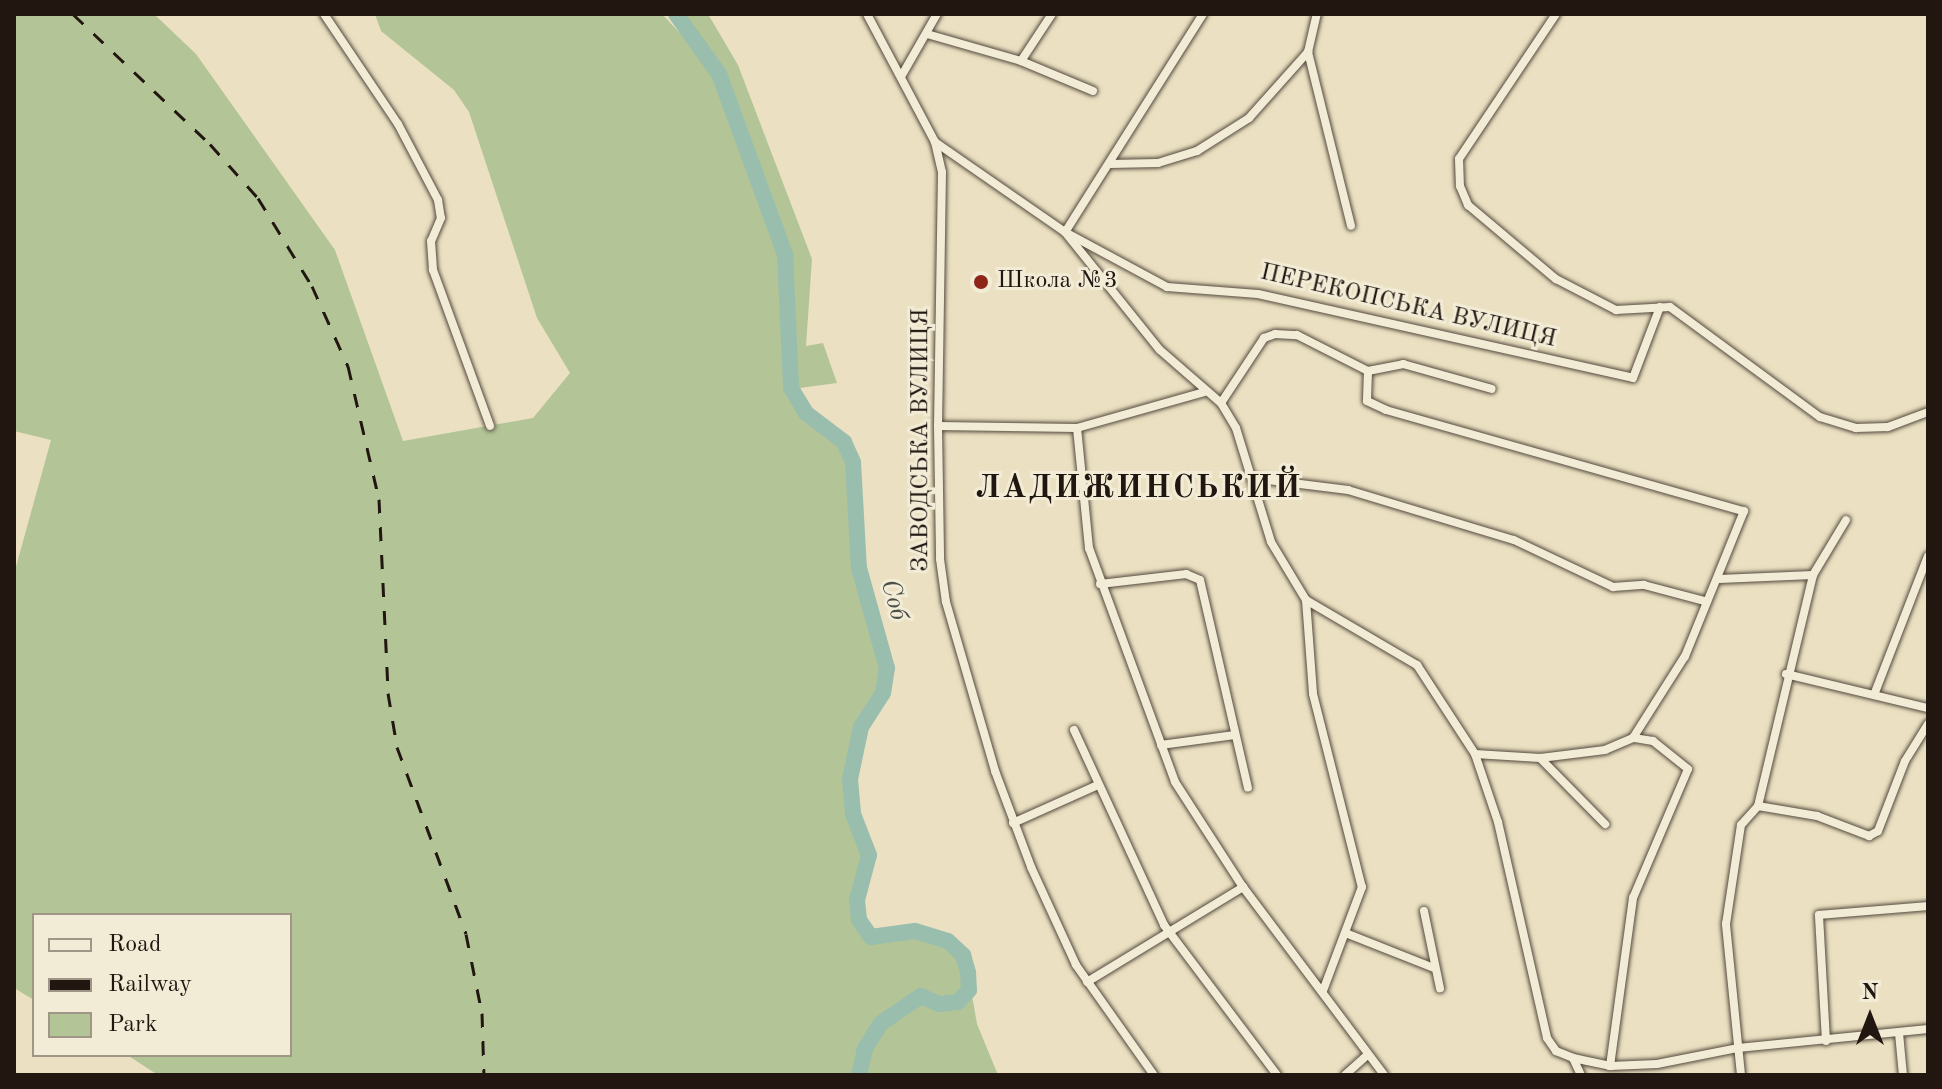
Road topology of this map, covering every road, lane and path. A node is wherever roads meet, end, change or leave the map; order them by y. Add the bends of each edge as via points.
1 (324, 14) edge
2 (867, 14) edge
3 (937, 14) edge
4 (1052, 14) edge
5 (1203, 14) edge
6 (1317, 14) edge
7 (1556, 14) edge
8 (927, 34) junction
9 (1308, 52) junction
10 (1021, 61) junction
11 (902, 75) junction
12 (1093, 91) dead end
13 (935, 142) junction
14 (1109, 164) junction
15 (1351, 226) dead end
16 (1065, 232) junction
17 (1660, 307) junction
18 (1368, 371) junction
19 (1492, 389) dead end
20 (1204, 392) junction
21 (1221, 403) junction
22 (1928, 412) edge
23 (490, 426) dead end
24 (938, 426) junction
25 (1077, 428) junction
26 (1252, 478) junction
27 (1846, 520) dead end
28 (1928, 556) edge
29 (1813, 575) junction
30 (1719, 579) junction
31 (1100, 584) junction
32 (1306, 600) junction
33 (1704, 601) junction
34 (1786, 674) junction
35 (1874, 695) junction
36 (1928, 708) edge
37 (1928, 724) edge
38 (1074, 730) dead end
39 (1234, 735) junction
40 (1633, 738) junction
41 (1161, 745) junction
42 (1475, 754) junction
43 (1540, 758) junction
44 (1098, 785) junction
45 (1248, 788) dead end
46 (1758, 806) junction
47 (1013, 823) junction
48 (1605, 824) dead end
49 (1243, 887) junction
50 (1928, 906) edge
51 (1424, 911) dead end
52 (1348, 934) junction
53 (1170, 935) junction
54 (1434, 968) junction
55 (1087, 982) junction
56 (1440, 988) dead end
57 (1323, 991) junction
58 (1928, 1029) edge
59 (1899, 1033) junction
60 (1826, 1041) junction
61 (1738, 1048) junction
62 (1367, 1055) junction
63 (1573, 1058) junction
64 (1610, 1066) junction
65 (1150, 1074) edge
66 (1277, 1075) edge
67 (1345, 1075) edge
68 (1384, 1075) edge
69 (1581, 1075) edge
70 (1741, 1075) edge
71 (1903, 1075) edge

1 - 23 street via 398,124 438,200 441,218 431,241 433,270
2 - 11 street, ЗАВОДСЬКА ВУЛИЦЯ
3 - 8 street
4 - 10 street
5 - 14 street
6 - 9 street
7 - 17 street via 1459,159 1460,186 1468,205 1556,279 1616,310
8 - 10 street
8 - 11 street
9 - 14 street via 1249,118 1197,151 1158,163
9 - 15 street
10 - 12 street
11 - 13 street, ЗАВОДСЬКА ВУЛИЦЯ
13 - 16 street
13 - 24 street, ЗАВОДСЬКА ВУЛИЦЯ via 944,199
14 - 16 street
16 - 17 street, ПЕРЕКОПСЬКА ВУЛИЦЯ via 1167,287 1258,294 1633,378
16 - 20 street via 1148,336
17 - 22 street via 1670,307 1820,417 1856,428 1888,427
18 - 19 street via 1416,365
18 - 21 street via 1297,335 1275,334 1264,338
18 - 30 street via 1367,401 1386,410 1744,511
20 - 21 street
20 - 25 street
21 - 26 street via 1236,428
24 - 25 street
24 - 47 street, ЗАВОДСЬКА ВУЛИЦЯ via 943,587
25 - 31 street via 1089,548
26 - 32 street via 1271,542
26 - 33 street via 1348,490 1514,540 1613,587 1644,585
27 - 29 street
28 - 35 street
29 - 30 street
29 - 34 street
30 - 33 street
31 - 39 street via 1186,574 1200,580
31 - 41 street
32 - 42 street via 1417,665
32 - 52 street via 1313,694 1361,876
33 - 40 street via 1685,656
34 - 35 street
34 - 46 street
35 - 36 street
37 - 46 street via 1905,761 1878,831 1869,836 1817,816
38 - 44 street
39 - 41 street
39 - 45 street
40 - 43 street via 1605,750
40 - 64 street via 1653,741 1688,769 1633,898
41 - 49 street via 1182,797
42 - 43 street
42 - 63 street via 1498,822 1547,1038 1556,1051
43 - 48 street
44 - 47 street
44 - 53 street
46 - 61 street via 1741,825 1726,924
47 - 55 street, ЗАВОДСЬКА ВУЛИЦЯ
49 - 53 street
49 - 57 street
50 - 60 street via 1819,915
51 - 54 street
52 - 54 street
52 - 57 street
53 - 55 street
53 - 66 street
54 - 56 street
55 - 65 street, ЗАВОДСЬКА ВУЛИЦЯ
57 - 62 street
58 - 59 street
59 - 60 street
59 - 71 street
60 - 61 street
61 - 64 street via 1657,1064
61 - 70 street
62 - 67 street
62 - 68 street
63 - 64 street
63 - 69 street

